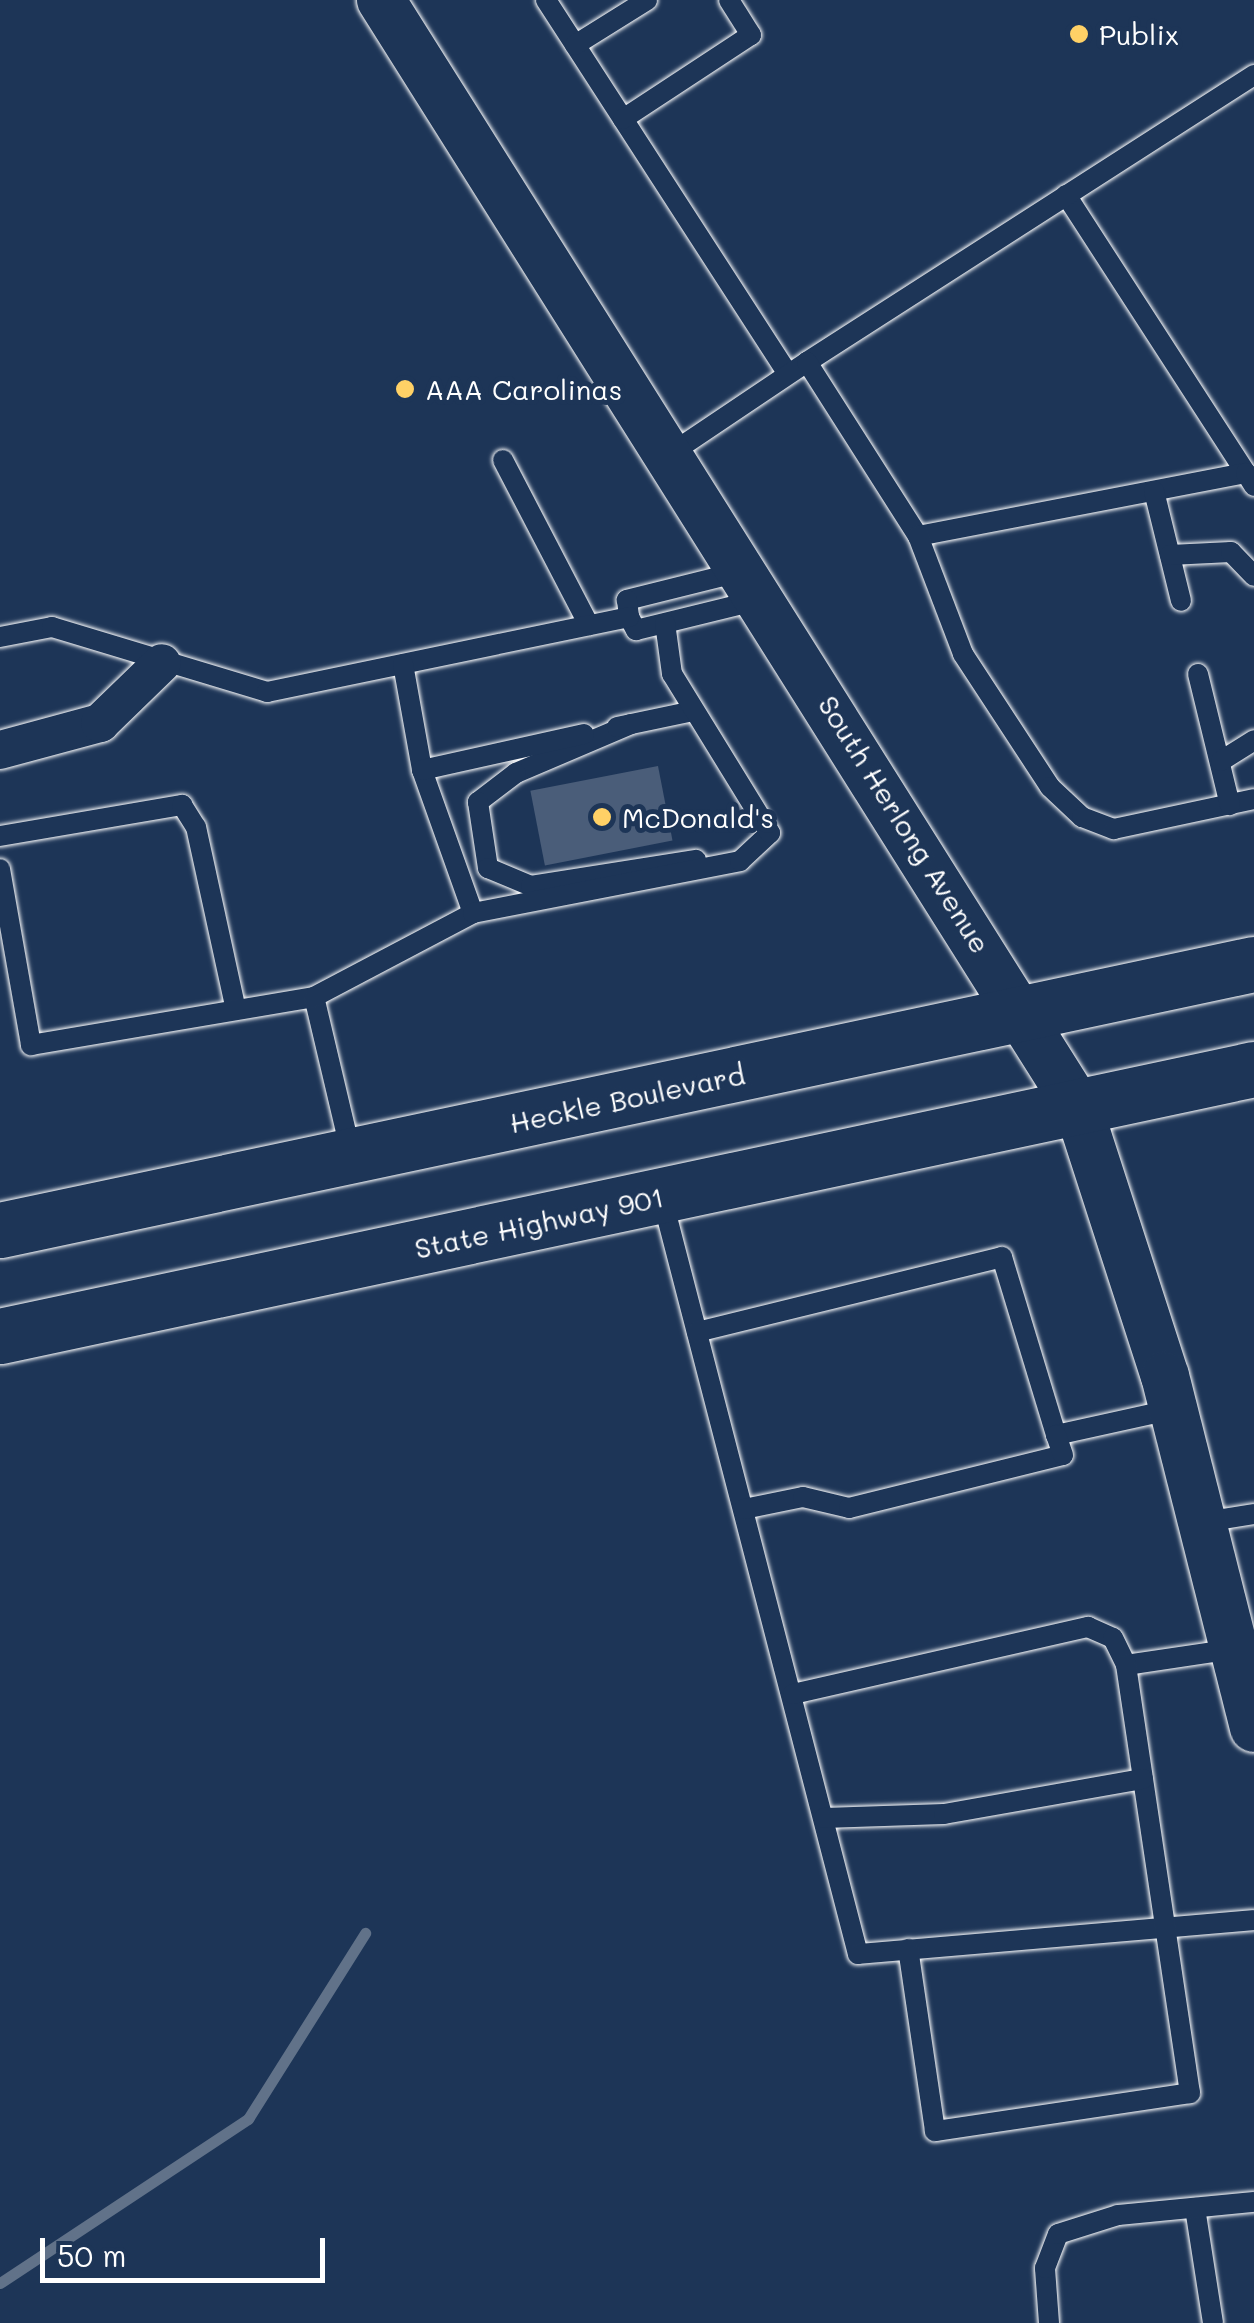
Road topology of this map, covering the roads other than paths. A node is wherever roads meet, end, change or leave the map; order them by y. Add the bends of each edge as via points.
1 (382, 0) edge
2 (546, 0) edge
3 (646, 0) edge
4 (728, 0) edge
5 (575, 45) junction
6 (1254, 75) edge
7 (623, 119) junction
8 (1066, 195) junction
9 (807, 362) junction
10 (787, 373) junction
11 (670, 454) junction
12 (503, 460) dead end
13 (1250, 480) edge
14 (1154, 491) junction
15 (918, 536) junction
16 (1170, 555) junction
17 (1254, 576) edge
18 (754, 585) junction
19 (1181, 601) dead end
20 (631, 616) junction
21 (664, 623) junction
22 (589, 625) junction
23 (0, 637) edge
24 (162, 663) junction
25 (404, 664) junction
26 (1198, 674) dead end
27 (694, 711) junction
28 (631, 724) junction
29 (1254, 740) edge
30 (0, 750) edge
31 (1221, 762) junction
32 (422, 770) junction
33 (1254, 799) edge
34 (1230, 805) junction
35 (0, 836) edge
36 (740, 861) junction
37 (0, 870) edge
38 (472, 912) junction
39 (1254, 964) edge
40 (314, 997) junction
41 (236, 1010) junction
42 (1026, 1014) junction
43 (1254, 1069) edge
44 (1078, 1107) junction
45 (351, 1156) junction
46 (661, 1196) junction
47 (0, 1230) edge
48 (697, 1332) junction
49 (0, 1336) edge
50 (1174, 1409) junction
51 (1056, 1435) junction
52 (744, 1509) junction
53 (1254, 1514) edge
54 (1204, 1522) junction
55 (1236, 1648) junction
56 (1126, 1664) junction
57 (793, 1694) junction
58 (1254, 1728) edge
59 (1143, 1779) junction
60 (824, 1818) junction
61 (1254, 1920) edge
62 (1164, 1928) junction
63 (908, 1950) junction
64 (1254, 2202) edge
65 (1195, 2208) junction
66 (1048, 2323) edge
67 (1214, 2323) edge

1 - 11 street, South Herlong Avenue
2 - 5 lane
3 - 5 lane
4 - 7 lane via 751,35
5 - 7 lane
6 - 8 lane
7 - 10 lane
8 - 9 lane
8 - 13 lane
9 - 10 lane
9 - 15 lane
10 - 11 lane
11 - 18 street, South Herlong Avenue
12 - 22 lane
13 - 14 lane
14 - 15 lane
14 - 16 lane
15 - 34 lane via 962,654 1050,787 1082,818 1114,830
16 - 17 lane via 1230,552
16 - 19 lane
18 - 20 lane
18 - 21 lane
18 - 42 street, South Herlong Avenue
20 - 21 lane
20 - 22 lane
21 - 27 lane via 672,674
22 - 25 lane
23 - 24 lane via 52,627
24 - 25 lane via 267,692
24 - 30 street via 100,723
25 - 32 lane
26 - 31 lane
27 - 28 lane
27 - 36 lane via 770,833
28 - 32 lane
28 - 36 lane via 516,773 478,802 488,868 531,886 664,860
29 - 31 lane
31 - 34 lane
32 - 38 lane
33 - 34 lane
35 - 41 lane via 182,805 196,826
36 - 38 lane
37 - 41 lane via 32,1046
38 - 40 lane
39 - 42 main road, Heckle Boulevard
40 - 41 lane
40 - 45 lane
42 - 44 street, South Herlong Avenue
42 - 45 main road, Heckle Boulevard
43 - 44 main road
44 - 46 main road, State Highway 901
44 - 50 street, South Herlong Avenue
45 - 47 main road, Heckle Boulevard
46 - 48 lane
46 - 49 main road, State Highway 901
48 - 51 lane via 1002,1257
48 - 52 lane
50 - 51 lane
50 - 54 street, South Herlong Avenue
51 - 52 lane via 1063,1455 849,1508 803,1497
52 - 57 lane
53 - 54 lane
54 - 55 street, South Herlong Avenue
55 - 56 lane
55 - 58 street, South Herlong Avenue
56 - 57 lane via 1113,1638 1088,1627
56 - 59 lane
57 - 60 lane
59 - 60 lane via 944,1814
59 - 62 lane
60 - 63 lane via 858,1954
61 - 62 lane
62 - 63 lane
62 - 63 lane via 1190,2093 935,2131
64 - 65 lane
65 - 66 lane via 1082,2221 1058,2234 1045,2268
65 - 67 lane

